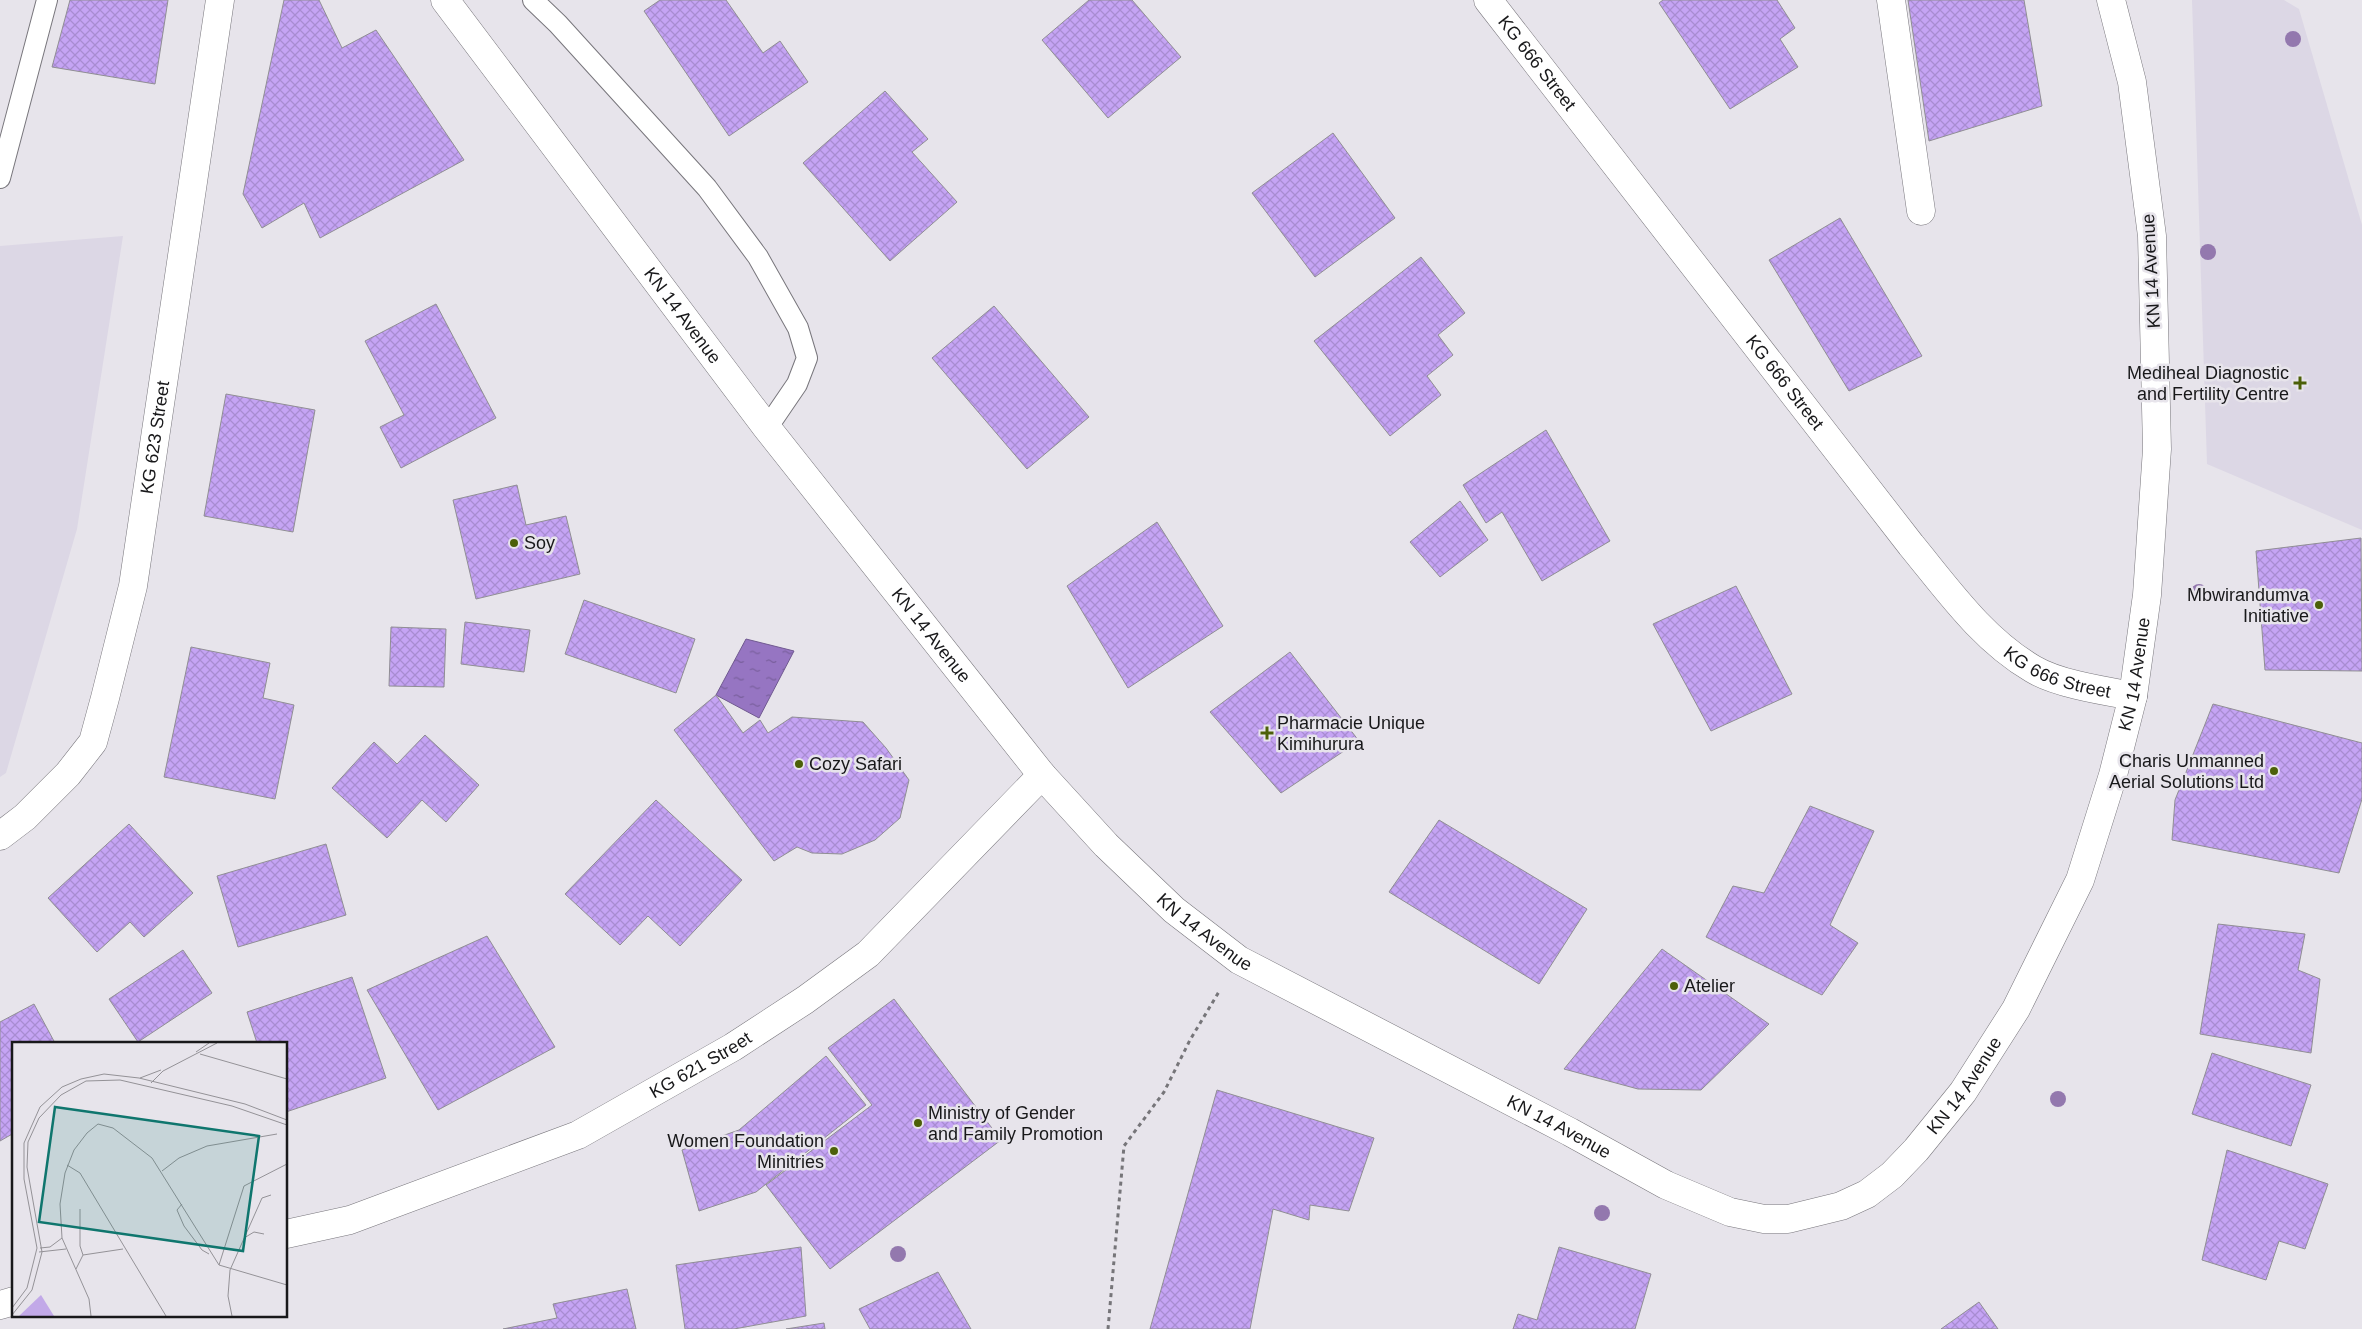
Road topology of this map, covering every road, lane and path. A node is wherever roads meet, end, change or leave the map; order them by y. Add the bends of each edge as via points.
1 (47, 0) edge
2 (220, 0) edge
3 (445, 0) edge
4 (533, 0) edge
5 (1488, 0) edge
6 (1892, 0) edge
7 (2111, 0) edge
8 (4, 149) edge
9 (0, 178) edge
10 (1921, 211) dead end
11 (768, 428) junction
12 (2133, 696) junction
13 (1042, 775) junction
14 (0, 836) edge
15 (1239, 960) junction
16 (288, 1234) edge
17 (1108, 1329) edge

1 - 8 lane
2 - 14 main road, KG 623 Street via 132,586 105,698 93,742 25,817
3 - 11 main road, KN 14 Avenue
4 - 11 lane via 708,188 758,257 798,328 807,358 797,384
5 - 12 main road, KG 666 Street via 1978,627 2035,670 2088,688
6 - 10 main road
7 - 12 main road, KN 14 Avenue via 2132,82 2152,236 2157,448 2147,594
8 - 9 lane
11 - 13 main road, KN 14 Avenue
12 - 15 main road, KN 14 Avenue via 2113,775 2080,880 2016,1009 1963,1092 1916,1150 1892,1175 1867,1194 1841,1206 1788,1219 1764,1219 1730,1212 1666,1185
13 - 15 main road, KN 14 Avenue via 1174,910
13 - 16 main road, KG 621 Street via 868,954 805,1000 733,1046 578,1135 350,1220
15 - 17 path via 1190,1040 1164,1092 1124,1146

